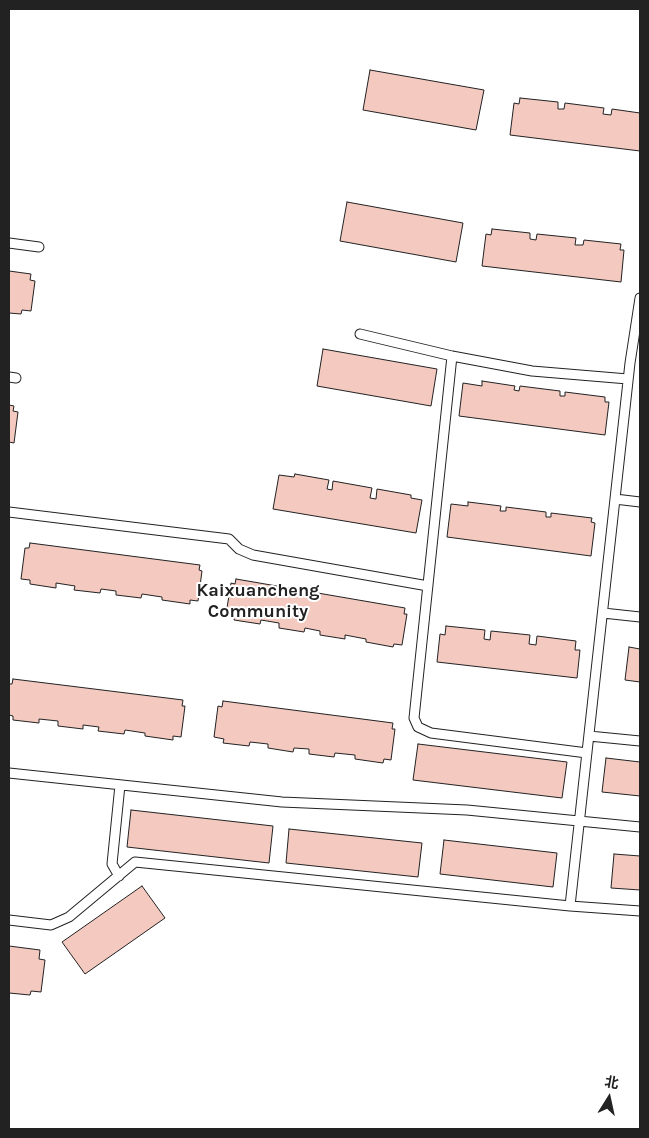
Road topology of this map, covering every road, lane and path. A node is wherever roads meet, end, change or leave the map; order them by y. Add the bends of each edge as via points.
1 (9, 243) edge
2 (39, 247) dead end
3 (640, 298) edge
4 (360, 334) dead end
5 (452, 356) junction
6 (628, 379) junction
7 (615, 499) junction
8 (640, 502) edge
9 (9, 512) edge
10 (428, 586) junction
11 (602, 613) junction
12 (640, 617) edge
13 (589, 736) junction
14 (640, 741) edge
15 (587, 753) junction
16 (9, 773) edge
17 (120, 785) junction
18 (580, 821) junction
19 (640, 826) edge
20 (119, 876) junction
21 (570, 906) junction
22 (640, 911) edge
23 (9, 920) edge

1 - 2 lane
3 - 6 lane
4 - 5 lane
5 - 6 lane via 532,371
5 - 10 lane
6 - 7 lane
7 - 8 lane
7 - 11 lane
9 - 10 lane via 229,539 239,549 253,555
10 - 15 lane via 414,718 418,727 431,733
11 - 12 lane
11 - 13 lane
13 - 14 lane
13 - 15 lane
15 - 18 lane
16 - 17 lane
17 - 18 lane via 282,802 467,810
17 - 20 lane via 112,864
18 - 19 lane
18 - 21 lane
20 - 21 lane via 135,862
20 - 23 lane via 68,917 51,925
21 - 22 lane

